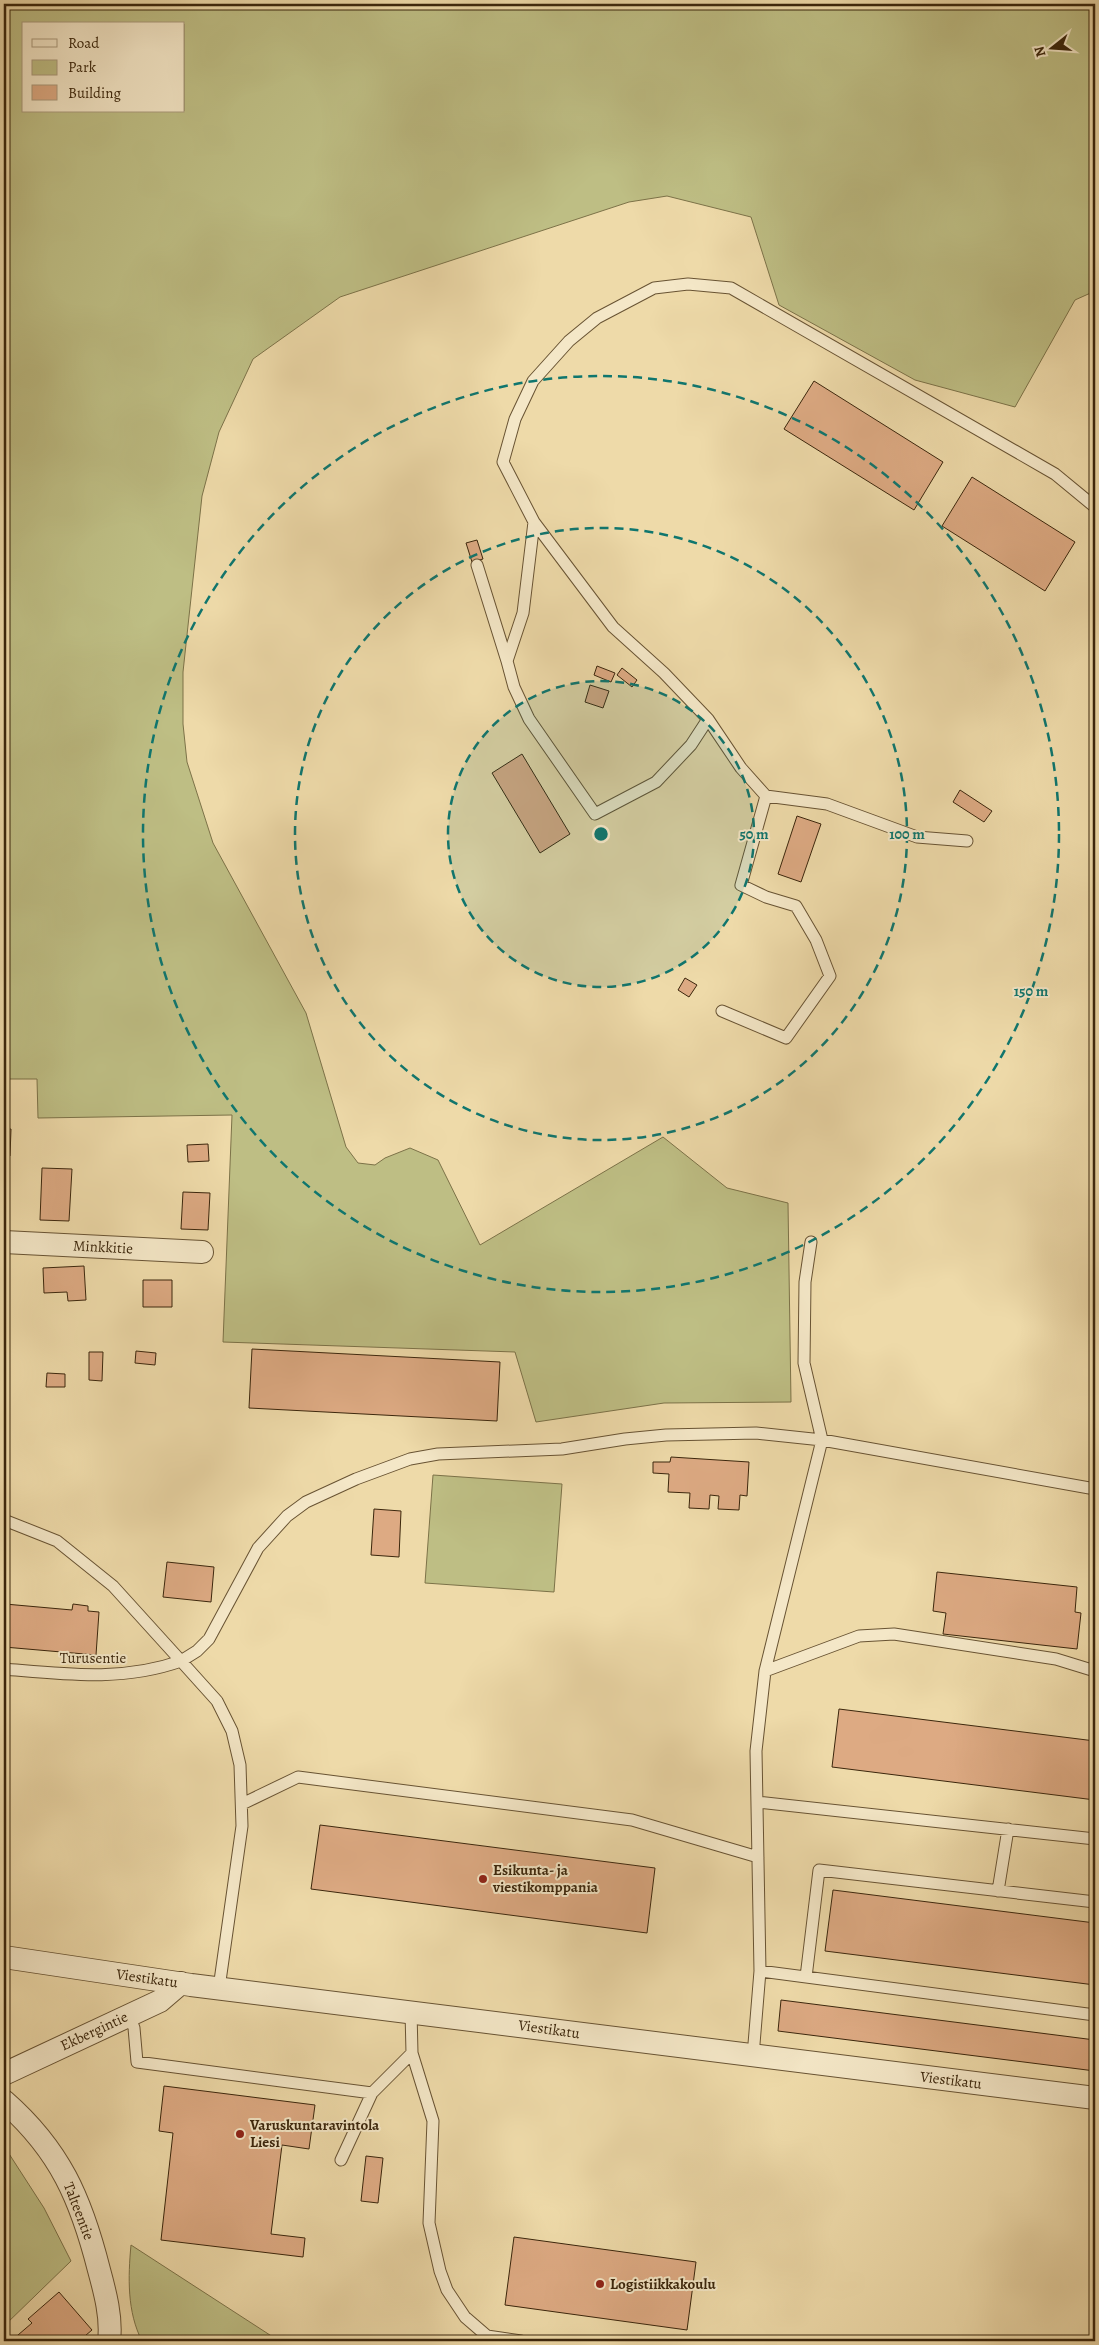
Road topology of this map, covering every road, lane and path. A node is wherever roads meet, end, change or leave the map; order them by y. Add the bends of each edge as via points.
1 (1095, 507) edge
2 (534, 522) junction
3 (477, 565) dead end
4 (507, 661) junction
5 (708, 719) junction
6 (766, 796) junction
7 (967, 841) dead end
8 (722, 1011) dead end
9 (4, 1242) edge
10 (811, 1242) dead end
11 (202, 1252) dead end
12 (822, 1440) junction
13 (1095, 1489) edge
14 (4, 1520) edge
15 (181, 1661) junction
16 (4, 1669) edge
17 (765, 1670) junction
18 (1095, 1671) edge
19 (758, 1802) junction
20 (242, 1804) junction
21 (1008, 1829) junction
22 (1095, 1839) edge
23 (758, 1857) junction
24 (998, 1891) junction
25 (1095, 1902) edge
26 (4, 1957) edge
27 (760, 1971) junction
28 (806, 1977) junction
29 (181, 1983) junction
30 (219, 1988) junction
31 (411, 2011) junction
32 (129, 2014) junction
33 (1095, 2015) edge
34 (412, 2053) junction
35 (753, 2056) junction
36 (4, 2074) edge
37 (372, 2093) junction
38 (1095, 2098) edge
39 (4, 2101) edge
40 (341, 2160) dead end
41 (109, 2341) edge
42 (521, 2341) edge

1 - 2 lane via 1055,474 731,288 688,284 654,288 597,318 569,341 533,381 515,419 503,462
2 - 4 lane via 523,613
2 - 5 lane via 613,627
3 - 4 lane
4 - 5 lane via 514,687 529,719 595,814 656,782 691,745
5 - 6 lane via 741,768
6 - 7 lane via 827,804 917,836
6 - 8 lane via 741,885 796,906 816,940 830,976 786,1038
9 - 11 street, Minkkitie
10 - 12 lane via 804,1282 804,1363
12 - 13 lane, Turusentie
12 - 15 lane, Turusentie via 756,1433 666,1435 562,1449 438,1454 383,1468 328,1491 287,1516 258,1548 209,1638
12 - 17 lane
14 - 15 lane via 57,1541 113,1586
15 - 16 lane, Turusentie via 152,1670 116,1675
15 - 20 lane via 206,1686 226,1715 238,1749
17 - 18 lane via 859,1636 894,1634 1056,1659
17 - 19 lane via 755,1759
19 - 21 lane
19 - 23 lane
20 - 23 lane via 298,1777 632,1820
20 - 30 lane via 242,1826
21 - 22 lane
21 - 24 lane
23 - 27 lane
24 - 25 lane
24 - 28 lane via 819,1870
26 - 29 street, Viestikatu
27 - 28 lane
27 - 35 lane
28 - 33 lane
29 - 30 street, Viestikatu
29 - 32 street, Ekbergintie via 160,2001
30 - 31 street, Viestikatu
31 - 34 lane
31 - 35 street, Viestikatu
32 - 36 street, Ekbergintie
32 - 37 lane via 134,2028 137,2062
34 - 37 lane
34 - 42 lane via 433,2122 429,2223 447,2290 465,2317 488,2336
35 - 38 street, Viestikatu
37 - 40 lane
39 - 41 street, Talteentie via 45,2144 68,2178 91,2238 104,2290

